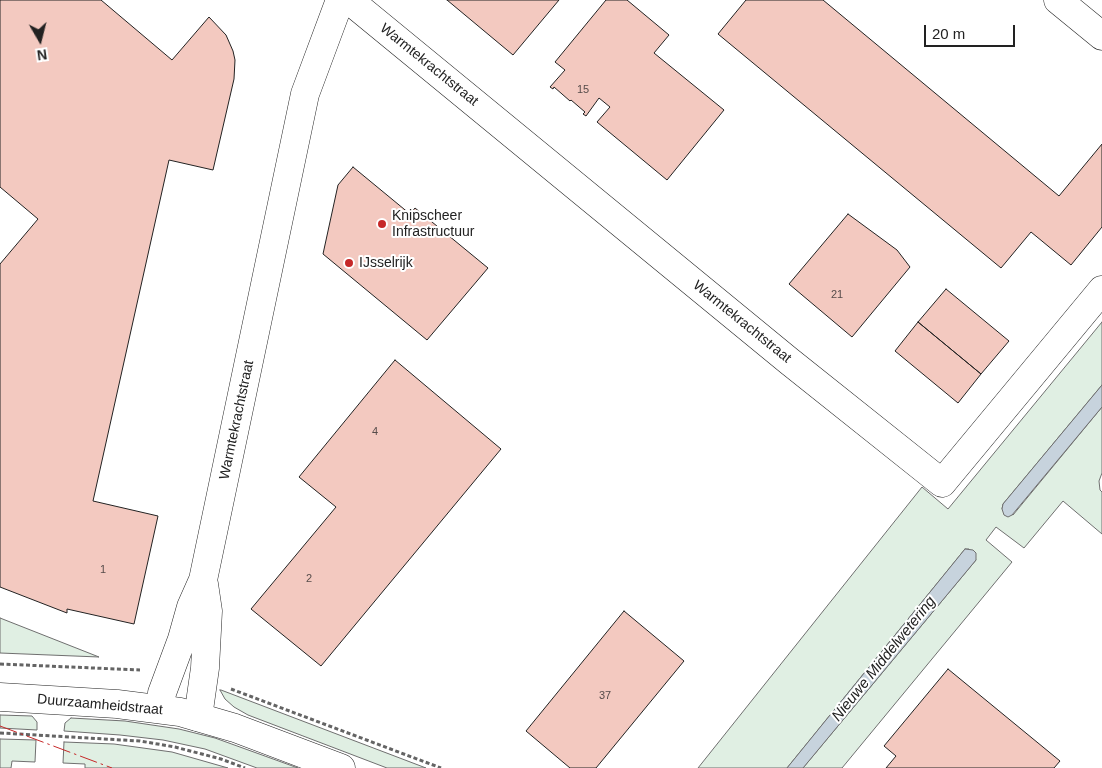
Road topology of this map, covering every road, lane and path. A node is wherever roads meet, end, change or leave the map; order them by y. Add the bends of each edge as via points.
1 (340, 0) edge
2 (349, 0) edge
3 (1058, 0) edge
4 (1102, 36) edge
5 (1102, 290) edge
6 (204, 580) junction
7 (0, 664) edge
8 (146, 671) dead end
9 (226, 687) dead end
10 (0, 697) edge
11 (160, 709) junction
12 (198, 717) junction
13 (0, 732) edge
14 (244, 768) edge
15 (341, 768) edge
16 (441, 768) edge

1 - 6 street, Warmtekrachtstraat via 306,94
2 - 5 street, Warmtekrachtstraat via 942,483
3 - 4 street
6 - 11 street, Warmtekrachtstraat via 191,607 162,693
6 - 12 street, Warmtekrachtstraat via 208,612
7 - 8 path
9 - 16 path
10 - 11 street, Duurzaamheidstraat
11 - 12 street, Duurzaamheidstraat
12 - 15 street, Duurzaamheidstraat
13 - 14 path via 175,746

